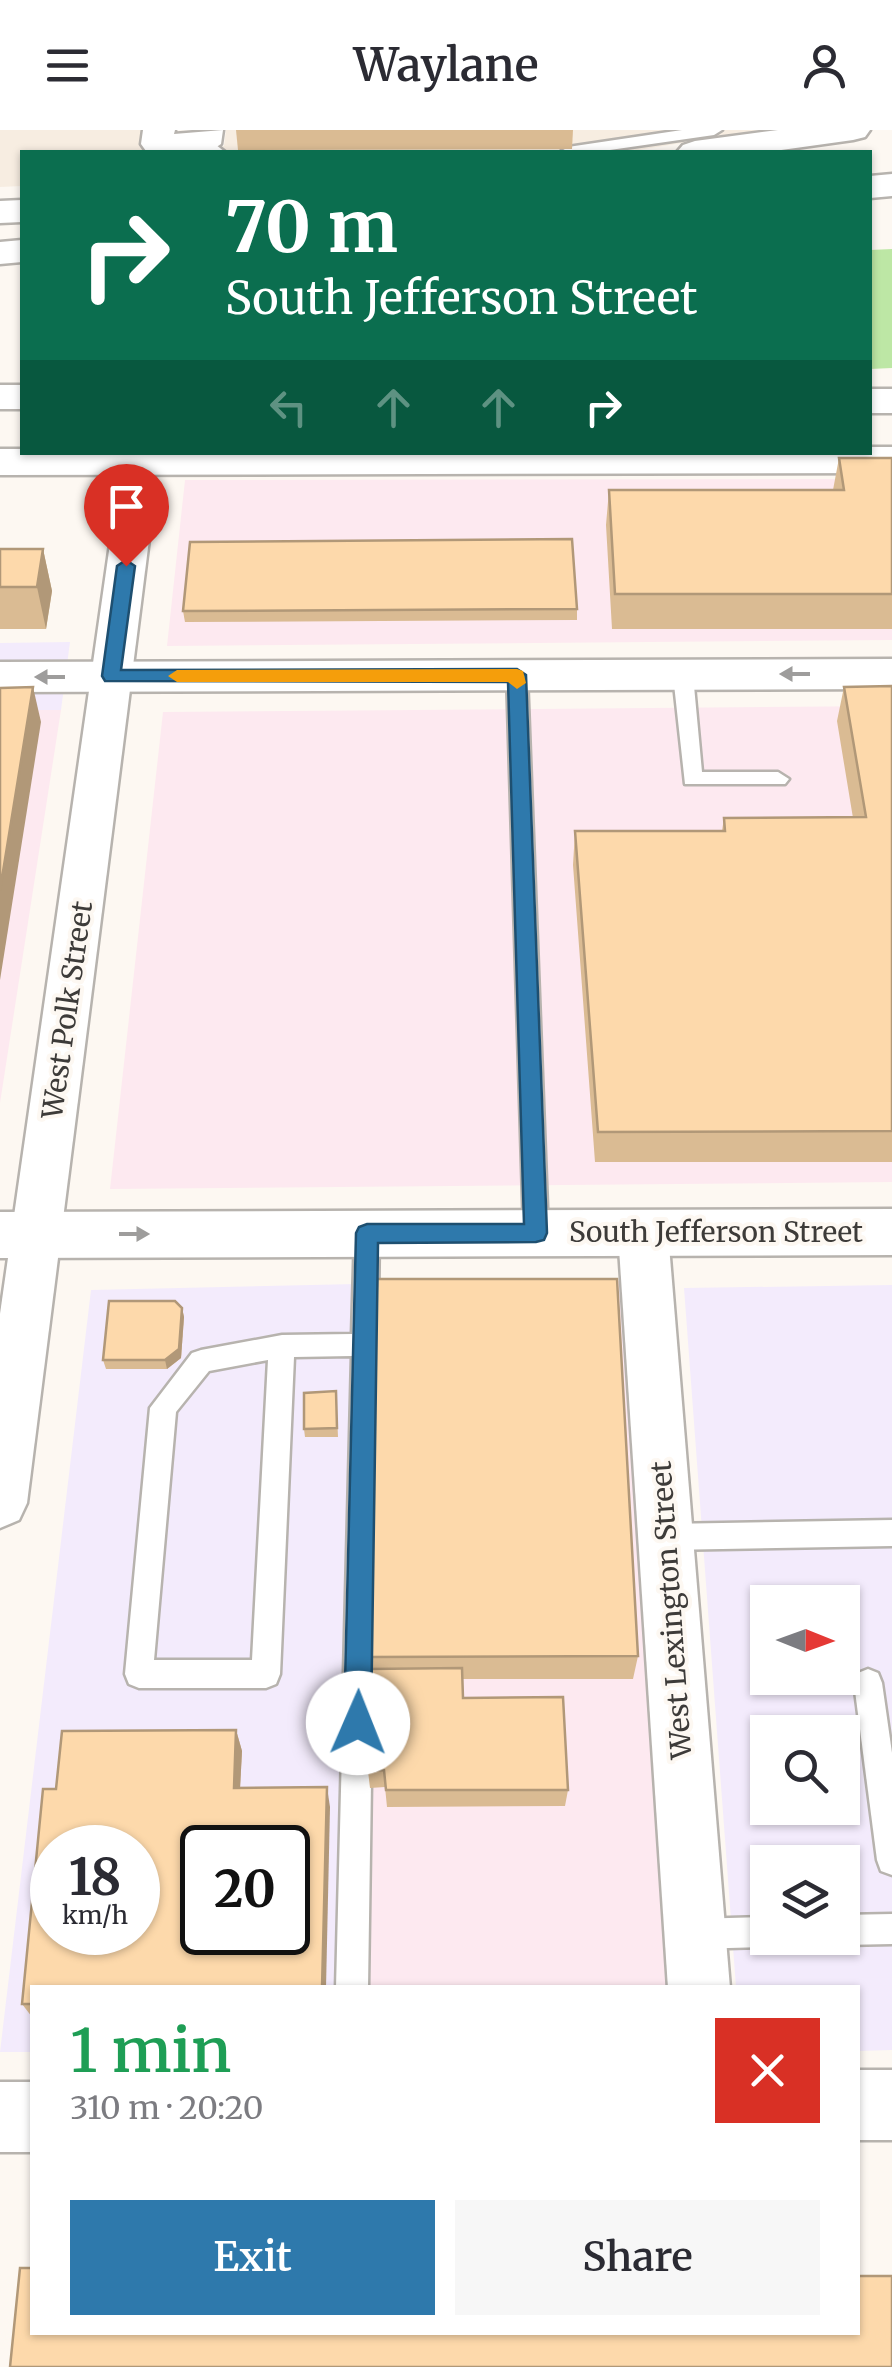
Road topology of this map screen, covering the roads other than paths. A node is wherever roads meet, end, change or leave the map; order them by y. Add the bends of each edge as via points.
1 (714, 130) edge
2 (158, 137) edge
3 (209, 142) edge
4 (864, 144) edge
5 (581, 150) edge
6 (737, 150) edge
7 (892, 460) edge
8 (0, 462) edge
9 (133, 516) dead end
10 (684, 674) junction
11 (892, 674) edge
12 (517, 675) junction
13 (111, 676) junction
14 (0, 678) edge
15 (778, 778) dead end
16 (892, 1232) edge
17 (367, 1233) junction
18 (536, 1233) junction
19 (643, 1233) junction
20 (18, 1235) edge
21 (365, 1345) junction
22 (282, 1346) junction
23 (0, 1503) edge
24 (892, 1533) edge
25 (666, 1537) junction
26 (868, 1683) dead end
27 (892, 1860) edge
28 (892, 1929) edge
29 (860, 1930) edge
30 (750, 1939) edge
31 (697, 1961) edge
32 (352, 1985) edge
33 (860, 2105) edge
34 (892, 2105) edge
35 (30, 2116) edge
36 (0, 2117) edge

1 - 5 lane
2 - 3 street
4 - 6 main road
7 - 8 main road
9 - 13 street, West Polk Street
11 -> 10 main road
10 - 12 main road
10 - 15 lane via 692,778
12 - 13 main road
12 - 18 lane
13 -> 14 main road
13 - 20 street, West Polk Street
16 - 19 main road, South Jefferson Street
17 - 18 main road, South Jefferson Street
20 -> 17 main road, South Jefferson Street
17 - 21 lane
18 - 19 main road, South Jefferson Street
19 - 25 street, West Lexington Street
20 - 23 street, West Polk Street
21 - 22 lane
21 - 32 lane
22 - 22 lane via 201,1361 163,1408 139,1674 266,1674
24 - 25 lane
25 - 31 street, West Lexington Street
26 - 27 lane
28 - 29 lane
30 - 31 lane
33 - 34 main road
35 - 36 main road

